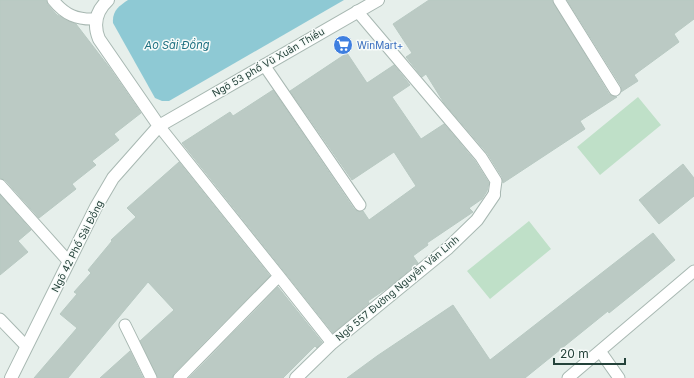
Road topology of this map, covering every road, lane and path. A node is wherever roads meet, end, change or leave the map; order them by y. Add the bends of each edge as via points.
1 (53, 0) edge
2 (108, 0) edge
3 (378, 0) edge
4 (559, 0) edge
5 (357, 11) junction
6 (96, 19) junction
7 (264, 65) junction
8 (615, 90) dead end
9 (159, 126) junction
10 (0, 185) edge
11 (494, 195) joint
12 (360, 205) dead end
13 (68, 262) junction
14 (694, 271) edge
15 (279, 276) junction
16 (0, 319) edge
17 (124, 325) dead end
18 (332, 343) junction
19 (26, 346) junction
20 (600, 351) junction
21 (574, 376) edge
22 (11, 378) edge
23 (151, 378) edge
24 (178, 378) edge
25 (296, 378) edge
26 (619, 378) edge

1 - 6 lane via 70,16 83,20
2 - 6 street via 100,8
3 - 5 street, Ngõ 53 phố Vũ Xuân Thiều
4 - 8 lane
5 - 7 street, Ngõ 53 phố Vũ Xuân Thiều
5 - 11 lane via 491,170 496,181
6 - 9 street via 95,30 99,39
7 - 9 street, Ngõ 53 phố Vũ Xuân Thiều
7 - 12 lane
9 - 13 street, Ngõ 42 Phố Sài Đồng via 113,178
9 - 15 lane
10 - 13 lane
11 - 18 street, Ngõ 557 Đường Nguyễn Văn Linh via 477,220 448,248
13 - 19 street, Ngõ 42 Phố Sài Đồng
14 - 20 lane
15 - 18 lane
15 - 24 lane
16 - 19 lane
17 - 23 lane
18 - 25 street, Ngõ 557 Đường Nguyễn Văn Linh
19 - 22 street, Ngõ 42 Phố Sài Đồng
20 - 21 lane
20 - 26 lane

